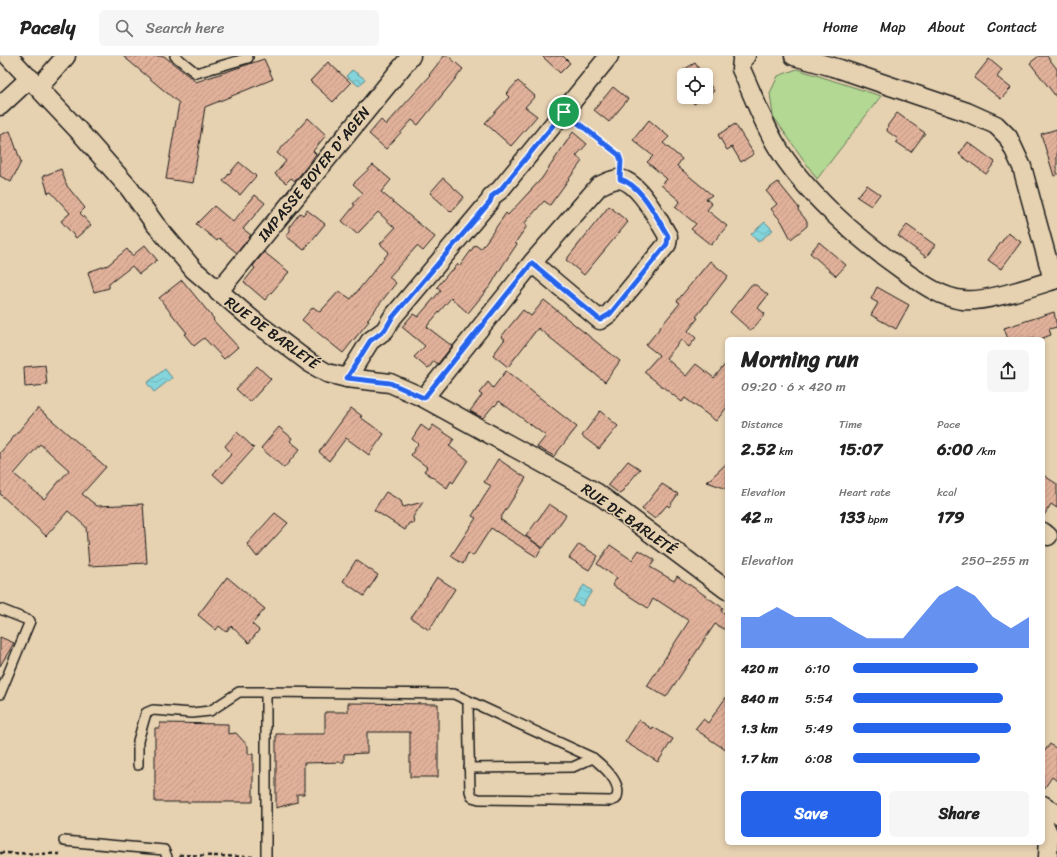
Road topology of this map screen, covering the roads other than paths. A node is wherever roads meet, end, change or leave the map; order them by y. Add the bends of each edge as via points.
1 (8, 56) edge
2 (66, 56) edge
3 (175, 56) edge
4 (411, 56) edge
5 (609, 56) edge
6 (746, 56) edge
7 (794, 56) edge
8 (248, 58) dead end
9 (35, 82) junction
10 (0, 106) edge
11 (532, 263) junction
12 (1055, 280) edge
13 (218, 292) junction
14 (347, 378) junction
15 (424, 398) junction
16 (725, 589) edge
17 (0, 609) edge
18 (266, 692) junction
19 (0, 694) edge
20 (469, 701) junction
21 (593, 758) junction
22 (138, 765) dead end
23 (469, 768) junction
24 (1045, 801) edge
25 (1057, 804) edge
26 (1045, 806) edge
27 (1057, 814) edge
28 (1045, 826) edge
29 (64, 842) dead end
30 (167, 857) edge
31 (266, 857) edge
32 (1048, 857) edge

1 - 9 street, RUE DE BARLETÉ
2 - 9 street
3 - 8 lane via 196,73
4 - 13 street, IMPASSE BOYER D'AGEN
5 - 14 street via 392,318 385,330 370,341
6 - 12 street via 742,60 741,68 775,143 795,171 845,225 870,247 931,290 962,300 980,300
7 - 12 street via 967,112 996,125 1008,138 1022,167
9 - 10 street
9 - 13 street, RUE DE BARLETÉ via 129,188 194,270
11 - 11 street via 599,186 611,180 620,179 630,183 640,192 668,236 667,244 610,314 600,320
11 - 15 street
13 - 14 street, RUE DE BARLETÉ via 310,363 327,373
14 - 15 street, RUE DE BARLETÉ via 390,383
15 - 16 street, RUE DE BARLETÉ via 597,493
17 - 19 lane via 30,621
18 - 20 lane via 454,694
18 - 22 lane via 239,692 210,711 153,710 146,713 138,741
18 - 31 lane
20 - 21 lane
20 - 23 lane
21 - 23 lane via 573,767
21 - 23 lane via 602,765 618,788 616,799 478,799 472,797
24 - 25 lane
26 - 27 street
28 - 32 street via 1049,835
29 - 30 lane via 164,850

